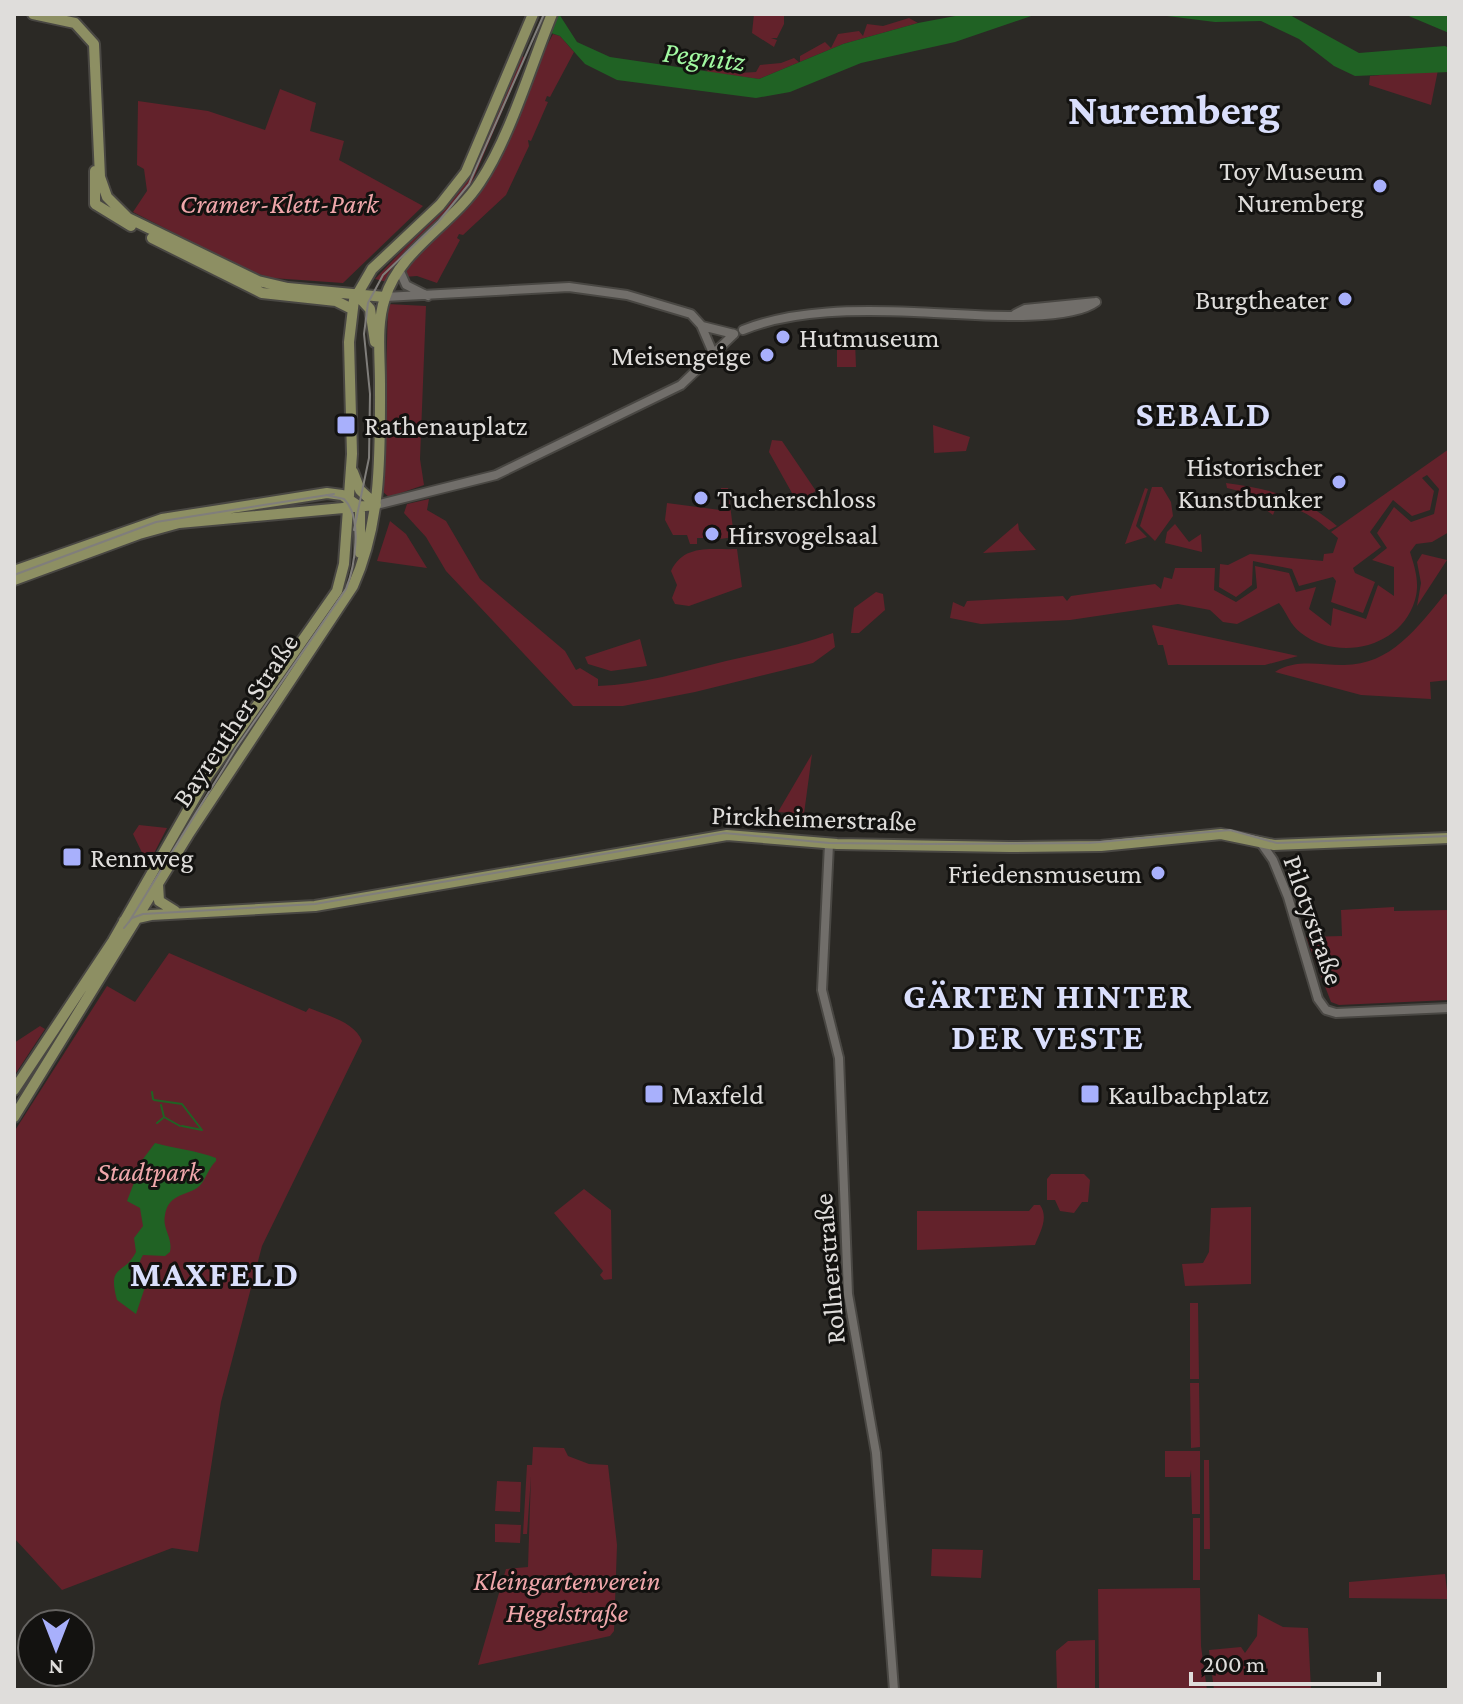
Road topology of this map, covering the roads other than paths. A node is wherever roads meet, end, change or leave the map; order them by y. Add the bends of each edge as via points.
1 (33, 14) edge
2 (552, 14) edge
3 (529, 24) edge
4 (97, 153) junction
5 (399, 268) junction
6 (356, 294) junction
7 (431, 296) junction
8 (385, 297) junction
9 (1072, 307) dead end
10 (352, 309) junction
11 (701, 325) junction
12 (743, 330) dead end
13 (713, 353) junction
14 (380, 361) junction
15 (351, 467) junction
16 (347, 503) junction
17 (376, 505) junction
18 (360, 507) junction
19 (14, 571) edge
20 (357, 579) junction
21 (14, 580) edge
22 (1449, 838) edge
23 (1261, 843) junction
24 (829, 844) junction
25 (158, 883) junction
26 (134, 904) junction
27 (181, 913) junction
28 (138, 916) junction
29 (124, 921) junction
30 (1449, 1008) edge
31 (14, 1090) edge
32 (14, 1117) edge
33 (894, 1690) edge

1 - 4 main road via 70,21 85,30 95,48
2 - 5 main road via 482,180
3 - 6 main road via 464,175 372,269
4 - 6 main road via 104,192 130,219 258,281
4 - 10 main road via 93,201 125,223 246,287 278,298 336,301
5 - 7 street via 406,285
5 - 8 main road
6 - 8 main road
6 - 10 main road
6 - 14 main road via 370,309
7 - 8 street
7 - 11 street via 550,287 627,295 684,311
8 - 14 main road
9 - 12 street via 988,315 828,314
10 - 15 main road
11 - 13 street
11 - 13 street via 734,334
13 - 17 street via 681,385 487,479
14 - 17 main road
15 - 16 main road
15 - 17 main road via 360,490
16 - 18 main road
16 - 19 main road via 327,493 171,517
16 - 21 main road via 174,524
16 - 26 main road, Bayreuther Straße via 344,564 333,598 209,774
17 - 18 main road
17 - 20 main road, Bayreuther Straße
18 - 20 main road
20 - 25 main road, Bayreuther Straße
22 - 23 main road, Pirckheimerstraße
23 - 24 main road, Pirckheimerstraße via 1221,834 1089,846
23 - 30 street, Pilotystraße via 1281,878 1318,999 1326,1010
24 - 27 main road, Pirckheimerstraße via 712,836 315,906
24 - 33 street, Rollnerstraße via 822,990 839,1058 848,1294 877,1463
25 - 27 main road via 159,901
25 - 28 main road, Bayreuther Straße
26 - 28 main road
26 - 29 main road, Bayreuther Straße
27 - 28 main road, Pirckheimerstraße
28 - 29 main road, Pirckheimerstraße
28 - 32 main road, Bayreuther Straße
29 - 31 main road, Bayreuther Straße

